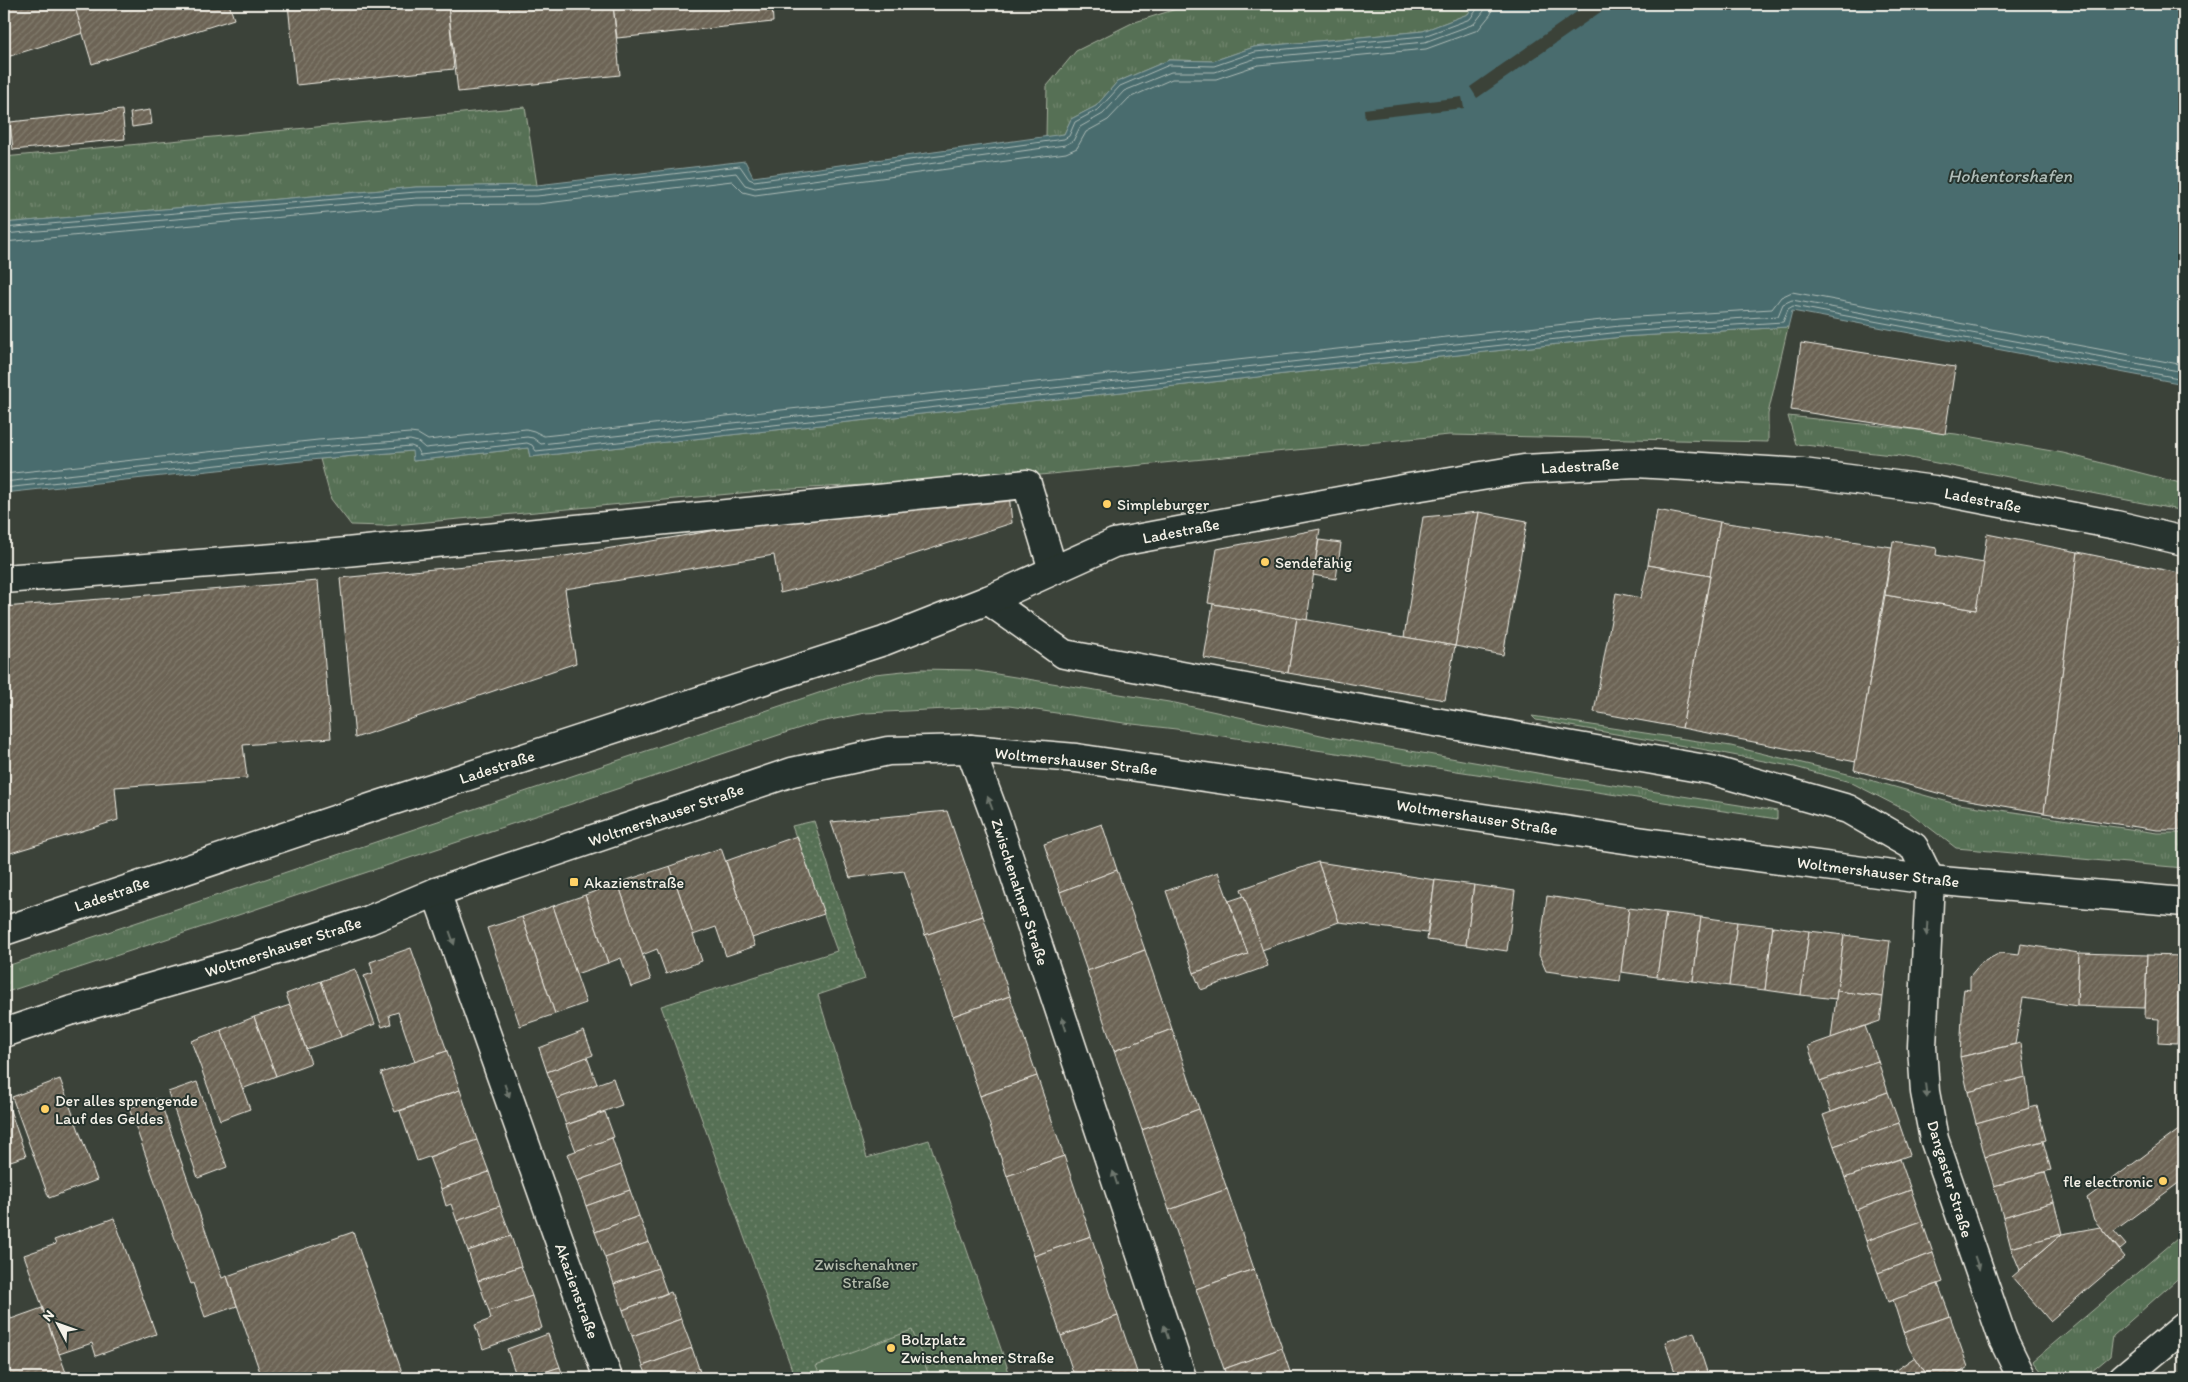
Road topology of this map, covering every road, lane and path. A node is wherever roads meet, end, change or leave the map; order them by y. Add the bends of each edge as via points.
1 (2184, 541) edge
2 (1053, 570) junction
3 (4, 579) edge
4 (988, 600) junction
5 (970, 749) junction
6 (1930, 880) junction
7 (436, 892) junction
8 (2184, 902) edge
9 (4, 931) edge
10 (4, 1033) edge
11 (2184, 1327) edge
12 (608, 1378) edge
13 (1182, 1378) edge
14 (2022, 1378) edge
15 (2123, 1378) edge

1 - 2 street, Ladestraße via 1934,490 1803,472 1636,463 1524,469 1409,488 1114,544
2 - 3 street via 1027,484 326,554
2 - 4 street, Ladestraße
4 - 6 street via 1064,654 1326,704 1711,770 1848,809 1914,848
4 - 9 street, Ladestraße via 884,641
5 - 6 street, Woltmershauser Straße via 1076,758 1638,841
5 - 7 street, Woltmershauser Straße via 888,751 792,772
13 -> 5 street, Zwischenahner Straße
6 - 8 street, Woltmershauser Straße
6 -> 14 street, Dangaster Straße via 1922,1047 1932,1130 2003,1339
7 - 10 street, Woltmershauser Straße via 369,920 247,960 69,1010
7 -> 12 street, Akazienstraße
11 - 15 street

